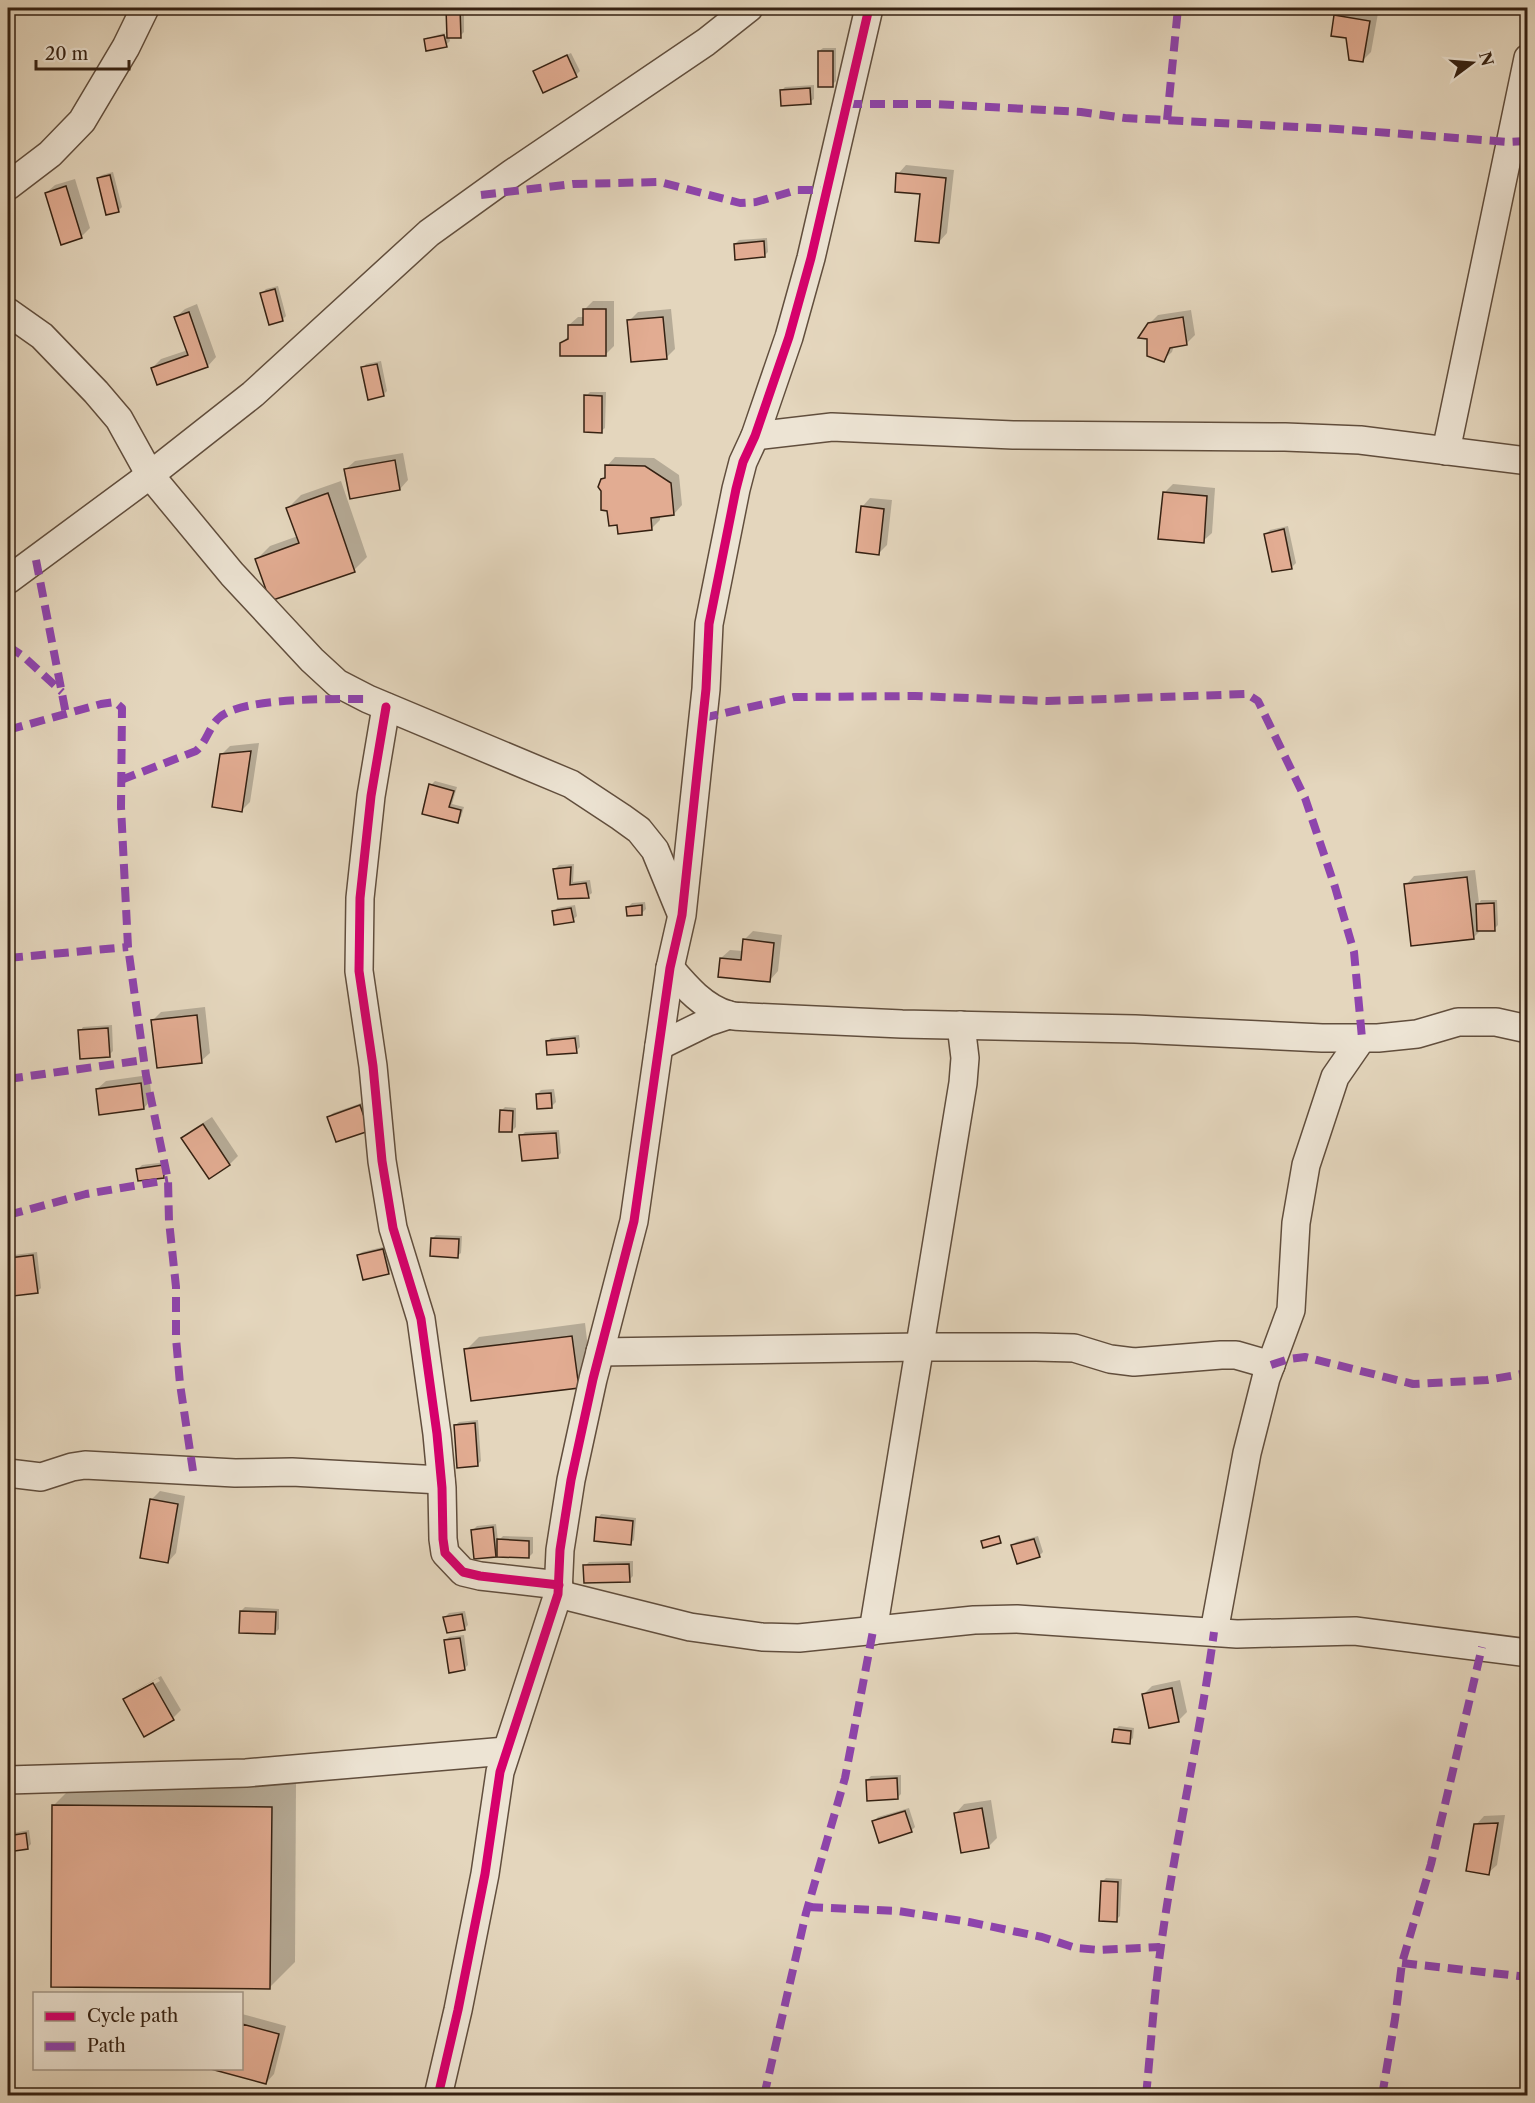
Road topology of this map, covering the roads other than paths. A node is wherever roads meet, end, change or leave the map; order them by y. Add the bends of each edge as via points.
1 (145, 8) edge
2 (749, 8) edge
3 (869, 8) edge
4 (1527, 58) edge
5 (8, 186) edge
6 (8, 312) edge
7 (755, 436) junction
8 (1446, 451) junction
9 (1527, 461) edge
10 (150, 475) junction
11 (8, 580) edge
12 (386, 707) junction
13 (682, 915) junction
14 (670, 968) junction
15 (729, 1015) junction
16 (961, 1025) junction
17 (1527, 1029) edge
18 (1362, 1038) junction
19 (658, 1046) junction
20 (919, 1347) junction
21 (600, 1352) junction
22 (1271, 1365) junction
23 (8, 1473) edge
24 (441, 1480) junction
25 (558, 1589) junction
26 (873, 1631) junction
27 (1214, 1632) junction
28 (1527, 1653) edge
29 (506, 1751) junction
30 (8, 1780) edge
31 (438, 2096) edge

1 - 5 street via 82,122 50,154
2 - 10 street via 706,42 429,233 253,394
3 - 7 street via 811,258
4 - 8 street
6 - 10 street via 42,336 96,392 118,419
7 - 8 street via 832,427 1013,435 1360,440
7 - 13 street via 736,489 709,624 706,689
8 - 9 street
10 - 11 street
10 - 12 street via 231,574 312,660 337,683
12 - 13 street via 571,784 621,817 639,830 655,850
12 - 24 street via 370,796 360,898 359,971 393,1228 421,1319
13 - 14 street
14 - 15 street via 692,993
14 - 19 street
15 - 16 street
15 - 19 street
16 - 18 street
16 - 20 street via 963,1083
17 - 18 street via 1496,1022 1458,1022 1417,1034
18 - 22 street via 1335,1077 1306,1165 1296,1223 1291,1310
19 - 21 street via 634,1221
20 - 21 street
20 - 22 street via 1074,1348 1134,1362 1236,1355
20 - 26 street
21 - 25 street via 572,1480
22 - 27 street via 1247,1453
23 - 24 street via 41,1477 85,1465
24 - 25 street via 445,1553 453,1563 463,1572
25 - 26 street via 690,1627 762,1637
25 - 29 street
26 - 27 street via 1017,1619
27 - 28 street via 1355,1631
29 - 30 street via 246,1773
29 - 31 street via 463,1987

